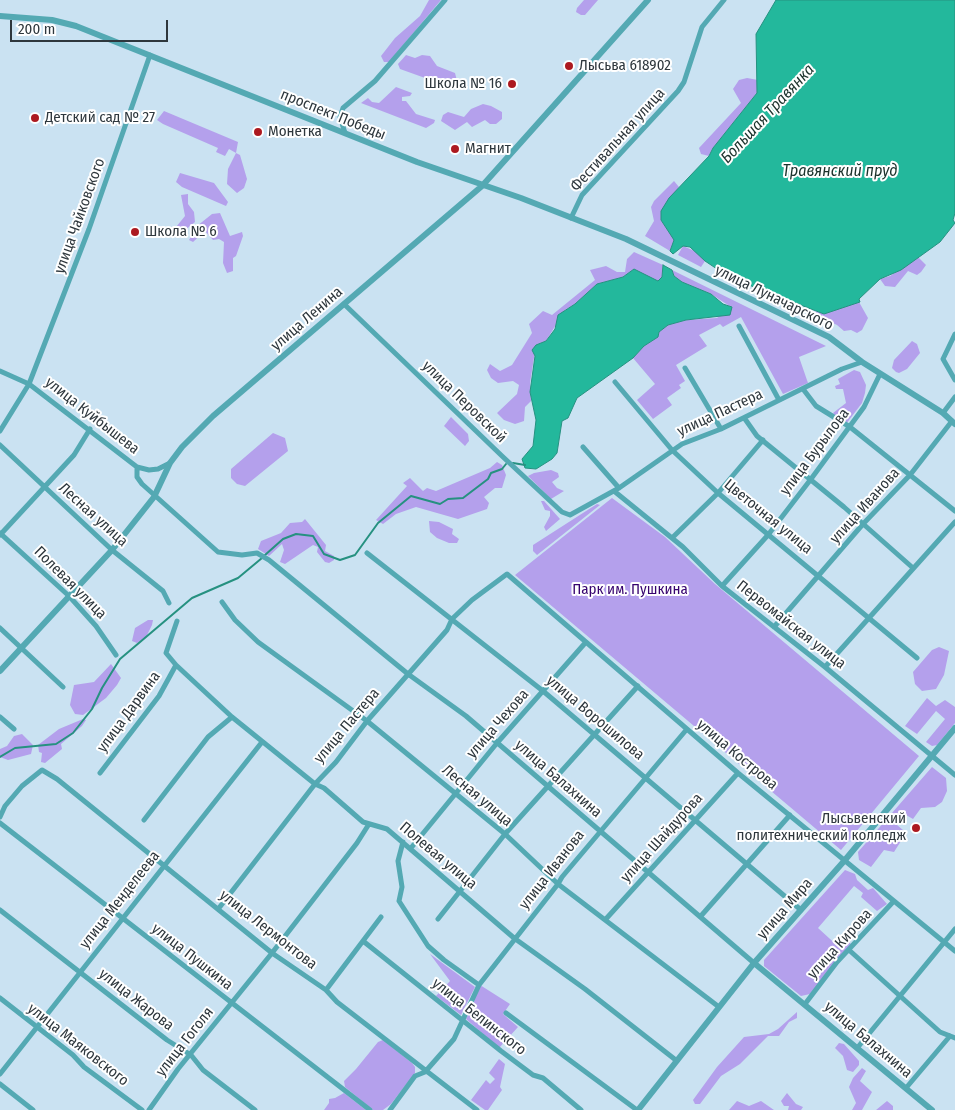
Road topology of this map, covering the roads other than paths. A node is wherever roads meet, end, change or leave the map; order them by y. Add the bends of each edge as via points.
1 (445, 0) edge
2 (648, 0) edge
3 (724, 0) edge
4 (0, 16) edge
5 (150, 55) junction
6 (344, 133) junction
7 (482, 186) junction
8 (571, 218) junction
9 (653, 253) joint
10 (344, 304) junction
11 (739, 326) dead end
12 (955, 334) edge
13 (862, 362) junction
14 (685, 368) dead end
15 (0, 372) edge
16 (880, 374) junction
17 (955, 380) edge
18 (615, 382) dead end
19 (30, 384) junction
20 (804, 389) junction
21 (955, 397) edge
22 (779, 400) junction
23 (943, 413) junction
24 (744, 419) junction
25 (953, 423) edge
26 (850, 427) junction
27 (90, 429) junction
28 (721, 430) junction
29 (0, 431) edge
30 (763, 440) junction
31 (0, 445) edge
32 (583, 448) dead end
33 (672, 450) junction
34 (170, 463) junction
35 (137, 467) junction
36 (910, 475) junction
37 (811, 479) junction
38 (44, 488) junction
39 (616, 490) junction
40 (718, 493) junction
41 (154, 497) junction
42 (955, 511) edge
43 (570, 515) joint
44 (955, 522) edge
45 (863, 524) junction
46 (0, 534) edge
47 (768, 535) junction
48 (672, 538) junction
49 (112, 550) junction
50 (367, 553) dead end
51 (913, 568) junction
52 (507, 574) joint
53 (819, 575) junction
54 (722, 586) junction
55 (69, 596) junction
56 (222, 602) dead end
57 (169, 603) dead end
58 (452, 619) junction
59 (871, 619) junction
60 (177, 621) dead end
61 (774, 627) junction
62 (0, 628) edge
63 (586, 642) junction
64 (22, 646) junction
65 (116, 655) dead end
66 (917, 658) dead end
67 (176, 665) junction
68 (825, 667) junction
69 (0, 671) edge
70 (408, 674) junction
71 (638, 686) junction
72 (63, 687) dead end
73 (543, 690) junction
74 (0, 716) edge
75 (232, 717) junction
76 (367, 721) junction
77 (955, 728) edge
78 (14, 729) dead end
79 (687, 729) junction
80 (595, 735) junction
81 (262, 742) junction
82 (497, 743) junction
83 (933, 756) junction
84 (100, 773) dead end
85 (738, 773) junction
86 (955, 775) edge
87 (645, 778) junction
88 (315, 784) junction
89 (546, 787) junction
90 (455, 793) junction
91 (790, 815) junction
92 (0, 817) edge
93 (144, 820) dead end
94 (695, 820) junction
95 (0, 822) edge
96 (369, 824) junction
97 (599, 831) junction
98 (505, 834) junction
99 (403, 842) junction
100 (411, 848) junction
101 (845, 860) junction
102 (746, 863) junction
103 (164, 864) junction
104 (647, 872) junction
105 (558, 884) junction
106 (460, 891) junction
107 (893, 902) junction
108 (219, 908) junction
109 (0, 910) edge
110 (801, 910) junction
111 (381, 917) dead end
112 (700, 917) junction
113 (123, 919) junction
114 (438, 919) dead end
115 (606, 920) junction
116 (955, 928) edge
117 (514, 938) junction
118 (363, 941) junction
119 (944, 942) junction
120 (849, 950) junction
121 (955, 951) edge
122 (272, 953) junction
123 (754, 963) junction
124 (80, 973) junction
125 (479, 985) junction
126 (326, 990) junction
127 (900, 996) junction
128 (0, 998) edge
129 (231, 1004) junction
130 (805, 1004) junction
131 (719, 1007) junction
132 (506, 1013) dead end
133 (463, 1020) junction
134 (36, 1028) junction
135 (952, 1037) edge
136 (858, 1048) junction
137 (191, 1055) junction
138 (677, 1061) junction
139 (425, 1072) junction
140 (0, 1074) edge
141 (0, 1084) edge
142 (906, 1088) junction
143 (33, 1110) edge
144 (142, 1110) edge
145 (149, 1110) edge
146 (255, 1110) edge
147 (370, 1110) edge
148 (390, 1110) edge
149 (477, 1110) edge
150 (581, 1110) edge
151 (637, 1110) edge
152 (932, 1110) edge

1 - 6 street via 375,81 344,108 340,117
2 - 7 street, улица Ленина
3 - 8 street, Фестивальная улица via 702,27 678,91 582,195
4 - 5 street, проспект Победы via 52,20 76,26
5 - 6 street, проспект Победы
5 - 19 street, улица Чайковского
6 - 7 street, проспект Победы
7 - 8 street, проспект Победы
7 - 10 street, улица Ленина
8 - 9 street, проспект Победы
9 - 13 street, улица Луначарского via 804,323
10 - 34 street, улица Ленина via 213,416
10 - 43 street, улица Перовской via 562,512
11 - 22 street
12 - 17 street via 943,359
13 - 16 street, улица Луначарского
13 - 20 street, улица Пастера
14 - 28 street
15 - 19 street, улица Куйбышева
16 - 23 street, улица Луначарского
16 - 26 street, улица Бурылова via 872,394
18 - 33 street, Цветочная улица
19 - 27 street, улица Куйбышева
19 - 29 street, улица Чайковского
20 - 22 street, улица Пастера
20 - 26 street via 816,406
21 - 23 street
22 - 24 street, улица Пастера
23 - 25 street, улица Луначарского
24 - 28 street, улица Пастера
24 - 30 street
25 - 36 street, улица Иванова
26 - 36 street
26 - 37 street, улица Бурылова
27 - 35 street, улица Куйбышева
27 - 38 street via 74,455
28 - 33 street, улица Пастера
30 - 37 street
30 - 40 street
31 - 38 street, Лесная улица
32 - 39 street, Первомайская улица
33 - 39 street, улица Пастера
33 - 40 street, Цветочная улица
34 - 35 street, улица Куйбышева via 158,469
34 - 41 street, улица Ленина
35 - 41 street, улица Балахнина via 137,477
36 - 42 street
36 - 45 street, улица Иванова
37 - 45 street
37 - 47 street, улица Бурылова
38 - 46 street
38 - 49 street, Лесная улица
39 - 43 street, улица Пастера
39 - 48 street, Первомайская улица
40 - 47 street, Цветочная улица
40 - 48 street
41 - 49 street, улица Ленина
41 - 70 street, улица Балахнина via 218,552 257,553 269,560
44 - 51 street
45 - 51 street
45 - 53 street, улица Иванова
46 - 55 street, Полевая улица
47 - 53 street, Цветочная улица
47 - 54 street, улица Бурылова
48 - 54 street, Первомайская улица
49 - 55 street, улица Ленина
49 - 57 street, Лесная улица via 163,591
50 - 58 street, улица Ворошилова
51 - 59 street
52 - 58 street, улица Пастера
52 - 63 street, улица Кострова
53 - 59 street, Цветочная улица
53 - 61 street, улица Иванова
54 - 61 street, Первомайская улица
55 - 64 street, улица Ленина
55 - 65 street, Полевая улица
56 - 76 street, Лесная улица via 258,642
58 - 70 street, улица Пастера via 447,630
58 - 73 street, улица Ворошилова
59 - 66 street, Цветочная улица
59 - 68 street
60 - 67 street, Полевая улица via 166,653
61 - 68 street, Первомайская улица
62 - 64 street
63 - 71 street, улица Кострова
63 - 73 street, улица Чехова
64 - 69 street, улица Ленина
64 - 72 street
67 - 75 street, Полевая улица
67 - 84 street, улица Дарвина via 158,696
68 - 83 street, Первомайская улица
70 - 76 street, улица Пастера
70 - 82 street, улица Балахнина
71 - 79 street, улица Кострова
71 - 80 street
73 - 80 street, улица Ворошилова
73 - 82 street, улица Чехова
74 - 78 street
75 - 81 street, Полевая улица
75 - 93 street via 208,737
76 - 88 street, улица Пастера
76 - 90 street, Лесная улица
77 - 83 street, улица Мира
79 - 85 street, улица Кострова
79 - 87 street, улица Иванова
80 - 87 street, улица Ворошилова
80 - 89 street
81 - 88 street, Полевая улица
81 - 103 street, улица Менделеева
82 - 89 street, улица Балахнина
82 - 90 street, улица Чехова
83 - 86 street, Первомайская улица
83 - 101 street, улица Мира
85 - 91 street, улица Кострова
85 - 94 street, улица Шайдурова
87 - 94 street, улица Ворошилова
87 - 97 street, улица Иванова
88 - 96 street, Полевая улица
88 - 108 street, улица Пастера
89 - 97 street, улица Балахнина
89 - 98 street
90 - 98 street, Лесная улица
90 - 100 street, улица Чехова
91 - 101 street, улица Кострова
91 - 102 street
92 - 103 street, улица Лермонтова via 22,786 42,770
94 - 102 street, улица Ворошилова
94 - 104 street, улица Шайдурова
95 - 113 street, улица Пушкина
96 - 99 street, Полевая улица via 388,829
96 - 122 street, улица Гоголя
97 - 104 street, улица Балахнина
97 - 105 street, улица Иванова
98 - 105 street, Лесная улица
98 - 106 street
99 - 100 street, Полевая улица
99 - 125 street via 398,861 402,887 398,901 428,946
100 - 106 street, Полевая улица
101 - 107 street, улица Кострова
101 - 110 street, улица Мира
102 - 110 street, улица Ворошилова
102 - 112 street
103 - 108 street, улица Лермонтова
103 - 113 street, улица Менделеева
104 - 112 street, улица Балахнина
104 - 115 street, улица Шайдурова
105 - 115 street, Лесная улица
105 - 117 street, улица Иванова
106 - 114 street
106 - 117 street, Полевая улица
107 - 119 street, улица Кострова
107 - 120 street, улица Кирова
108 - 122 street, улица Лермонтова
109 - 124 street, улица Жарова
110 - 123 street, улица Мира
111 - 118 street
112 - 123 street, улица Балахнина
113 - 124 street, улица Менделеева
113 - 129 street, улица Пушкина
115 - 131 street, Лесная улица
116 - 119 street
117 - 125 street, улица Иванова
117 - 138 street, Полевая улица
118 - 126 street
118 - 133 street, улица Белинского
119 - 121 street, улица Кострова
119 - 127 street
120 - 127 street
120 - 130 street, улица Кирова
122 - 126 street, улица Лермонтова
122 - 129 street, улица Гоголя
123 - 130 street, улица Балахнина
123 - 131 street, улица Мира
124 - 134 street, улица Менделеева
124 - 137 street, улица Жарова
125 - 133 street, улица Иванова
126 - 139 street, улица Лермонтова
127 - 135 street via 940,1032
127 - 136 street
128 - 134 street, улица Маяковского
129 - 137 street, улица Гоголя
129 - 147 street, улица Пушкина
130 - 136 street, улица Балахнина
131 - 138 street, улица Мира
132 - 151 street, улица Белинского
133 - 139 street, улица Иванова via 454,1039
133 - 150 street, улица Белинского
134 - 140 street, улица Менделеева
134 - 144 street, улица Маяковского
135 - 142 street
136 - 142 street, улица Балахнина
137 - 145 street, улица Гоголя
137 - 146 street, улица Жарова via 203,1070
138 - 151 street, улица Мира
139 - 148 street, улица Иванова via 415,1076
139 - 149 street, улица Лермонтова via 432,1074
141 - 143 street
142 - 152 street, улица Балахнина

